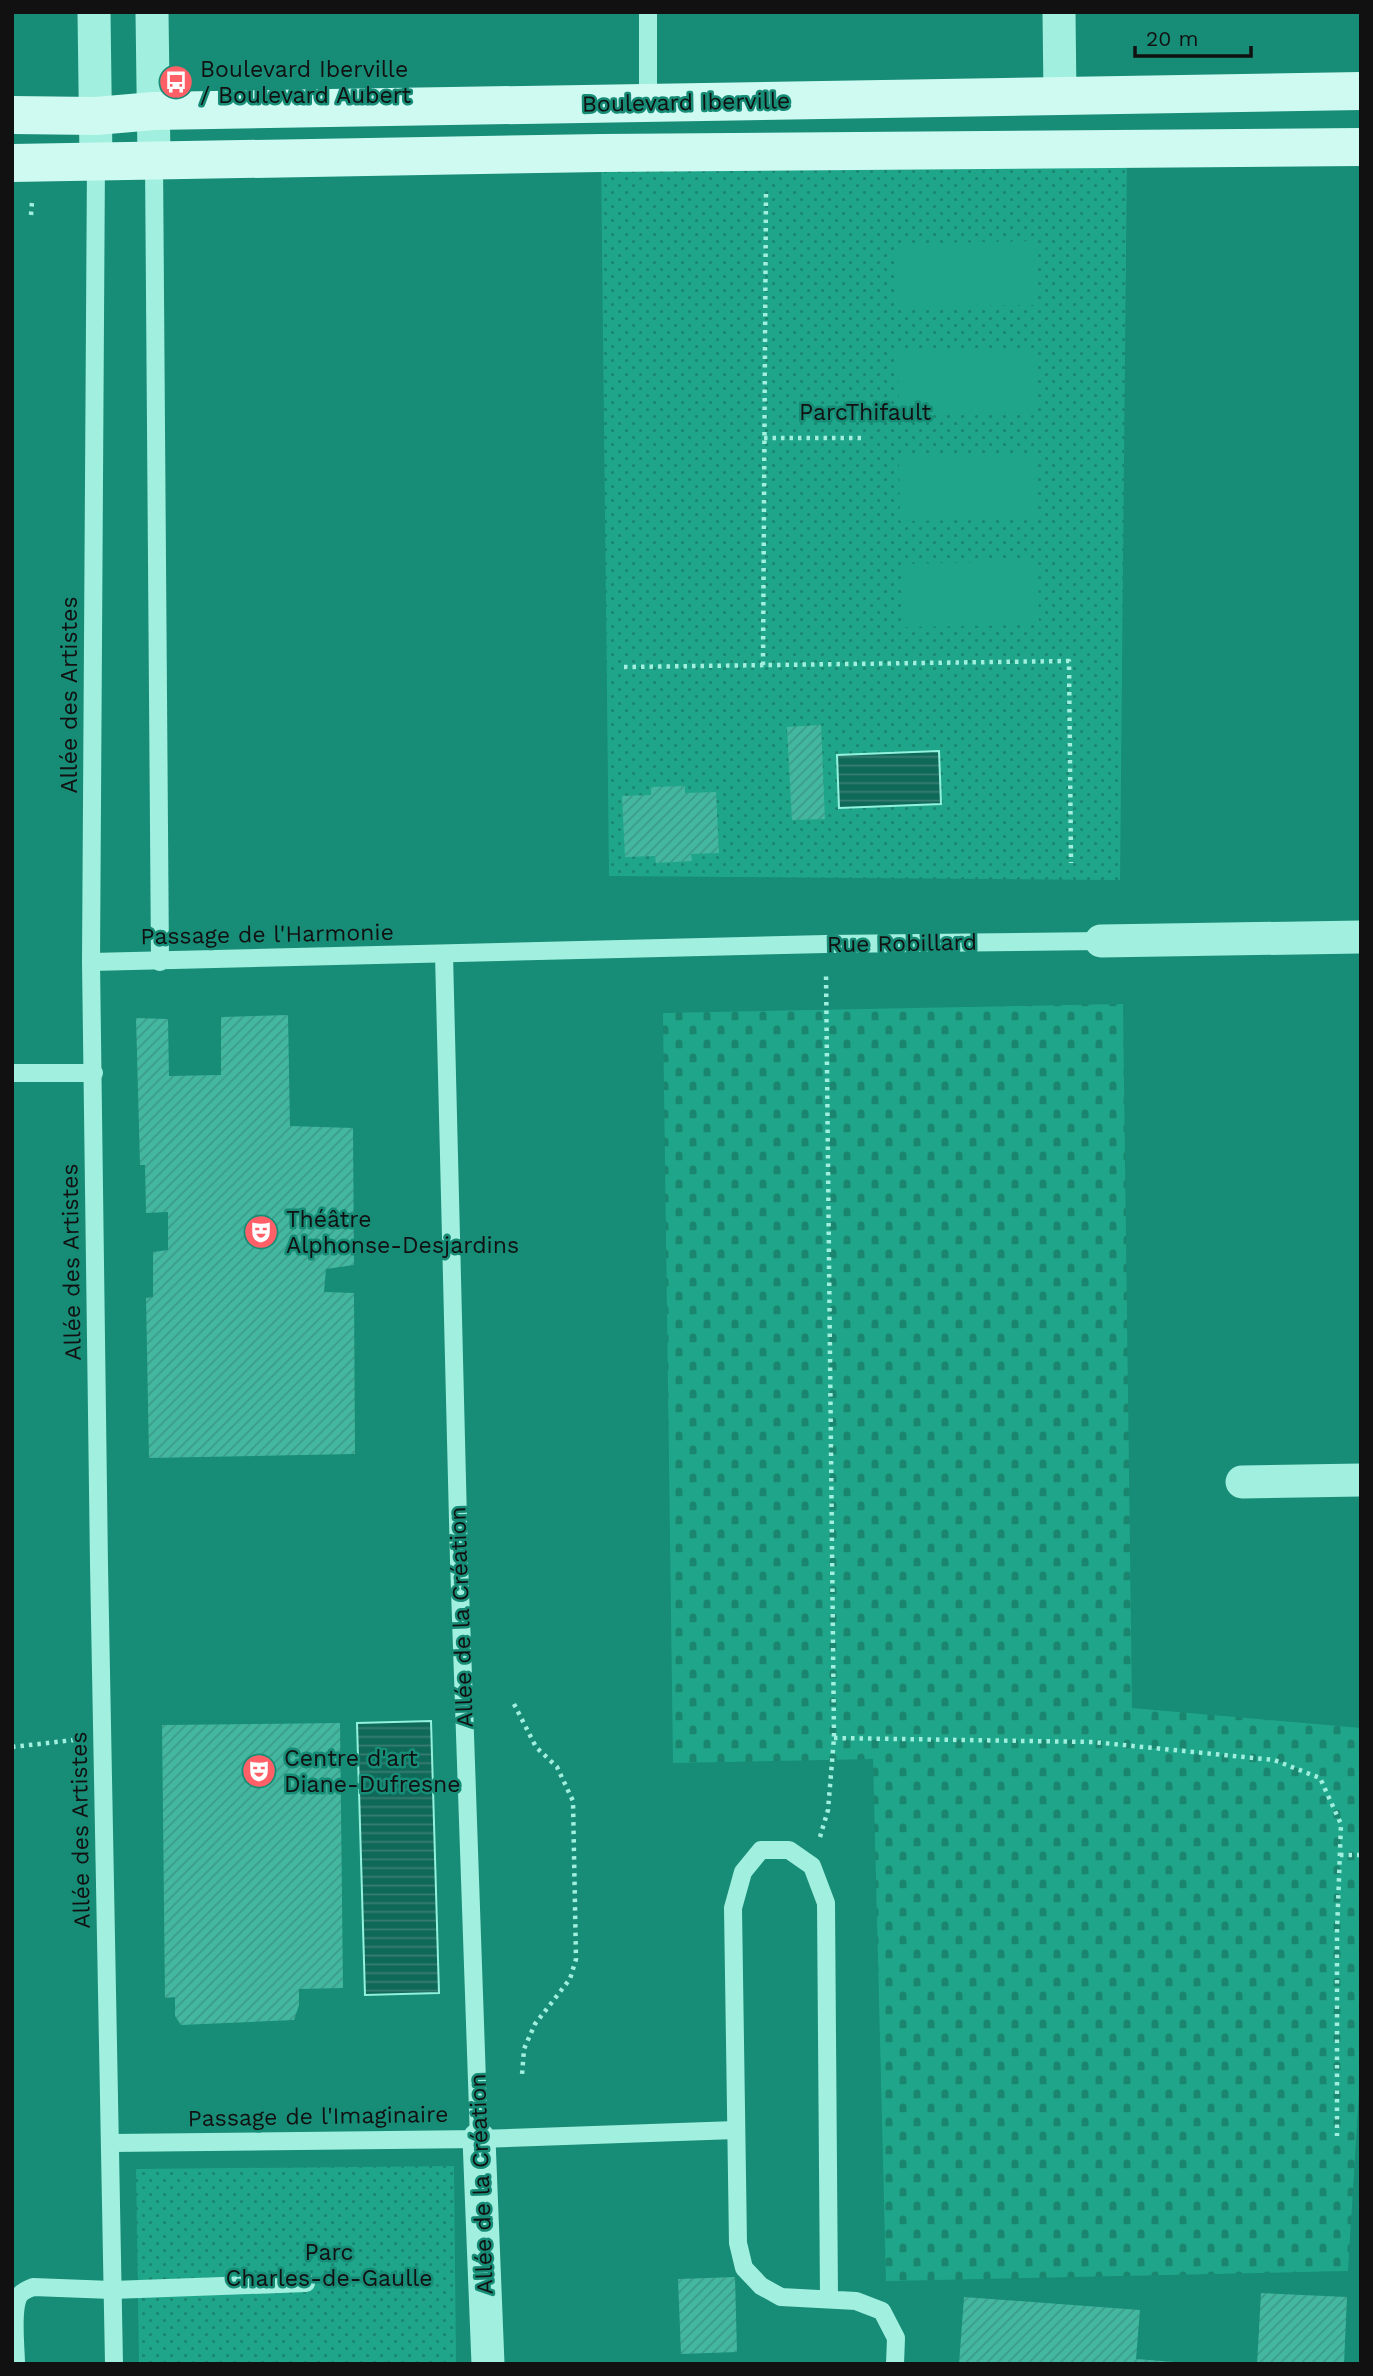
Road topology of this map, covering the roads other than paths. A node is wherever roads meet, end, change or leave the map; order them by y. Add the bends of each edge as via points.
1 (94, 12) edge
2 (152, 12) edge
3 (648, 12) edge
4 (1059, 12) edge
5 (1361, 91) edge
6 (1060, 97) junction
7 (648, 102) junction
8 (154, 111) junction
9 (12, 115) edge
10 (96, 116) junction
11 (1361, 147) edge
12 (650, 154) junction
13 (96, 160) junction
14 (154, 160) junction
15 (12, 163) edge
16 (1361, 937) edge
17 (1101, 941) joint
18 (444, 954) junction
19 (91, 962) junction
20 (160, 962) junction
21 (12, 1073) edge
22 (94, 1073) junction
23 (1361, 1480) edge
24 (1241, 1482) dead end
25 (736, 2130) junction
26 (479, 2138) junction
27 (111, 2143) junction
28 (306, 2283) dead end
29 (112, 2290) junction
30 (830, 2298) junction
31 (16, 2364) edge
32 (114, 2364) edge
33 (488, 2364) edge
34 (895, 2364) edge

1 - 10 street
2 - 8 street
3 - 7 lane
4 - 6 street
5 - 6 street, Boulevard Iberville
6 - 7 street, Boulevard Iberville
7 - 8 street, Boulevard Iberville
7 - 12 street
8 - 10 street, Boulevard Iberville
8 - 14 street
9 - 10 street, Boulevard Iberville
10 - 13 street
11 - 12 street
12 - 14 street
13 - 14 street
13 - 15 street
13 - 19 lane, Allée des Artistes
14 - 20 lane
16 - 17 street, Rue Robillard
17 - 18 lane, Rue Robillard
18 - 20 lane, Passage de l'Harmonie
18 - 26 lane, Allée de la Création
19 - 20 lane, Passage de l'Harmonie
19 - 22 lane, Allée des Artistes
21 - 22 lane
22 - 27 lane, Allée des Artistes
23 - 24 street
25 - 26 lane, Passage de l'Imaginaire
25 - 30 lane via 737,2243 744,2267 761,2286 781,2297
25 - 30 lane via 733,1908 743,1872 761,1850 789,1850 812,1867 826,1903
26 - 27 lane, Passage de l'Imaginaire
26 - 33 street, Allée de la Création
27 - 29 lane, Allée des Artistes
28 - 29 lane
29 - 31 lane via 33,2287 25,2291 16,2311
29 - 32 lane, Allée des Artistes
30 - 34 lane via 882,2311 896,2338

